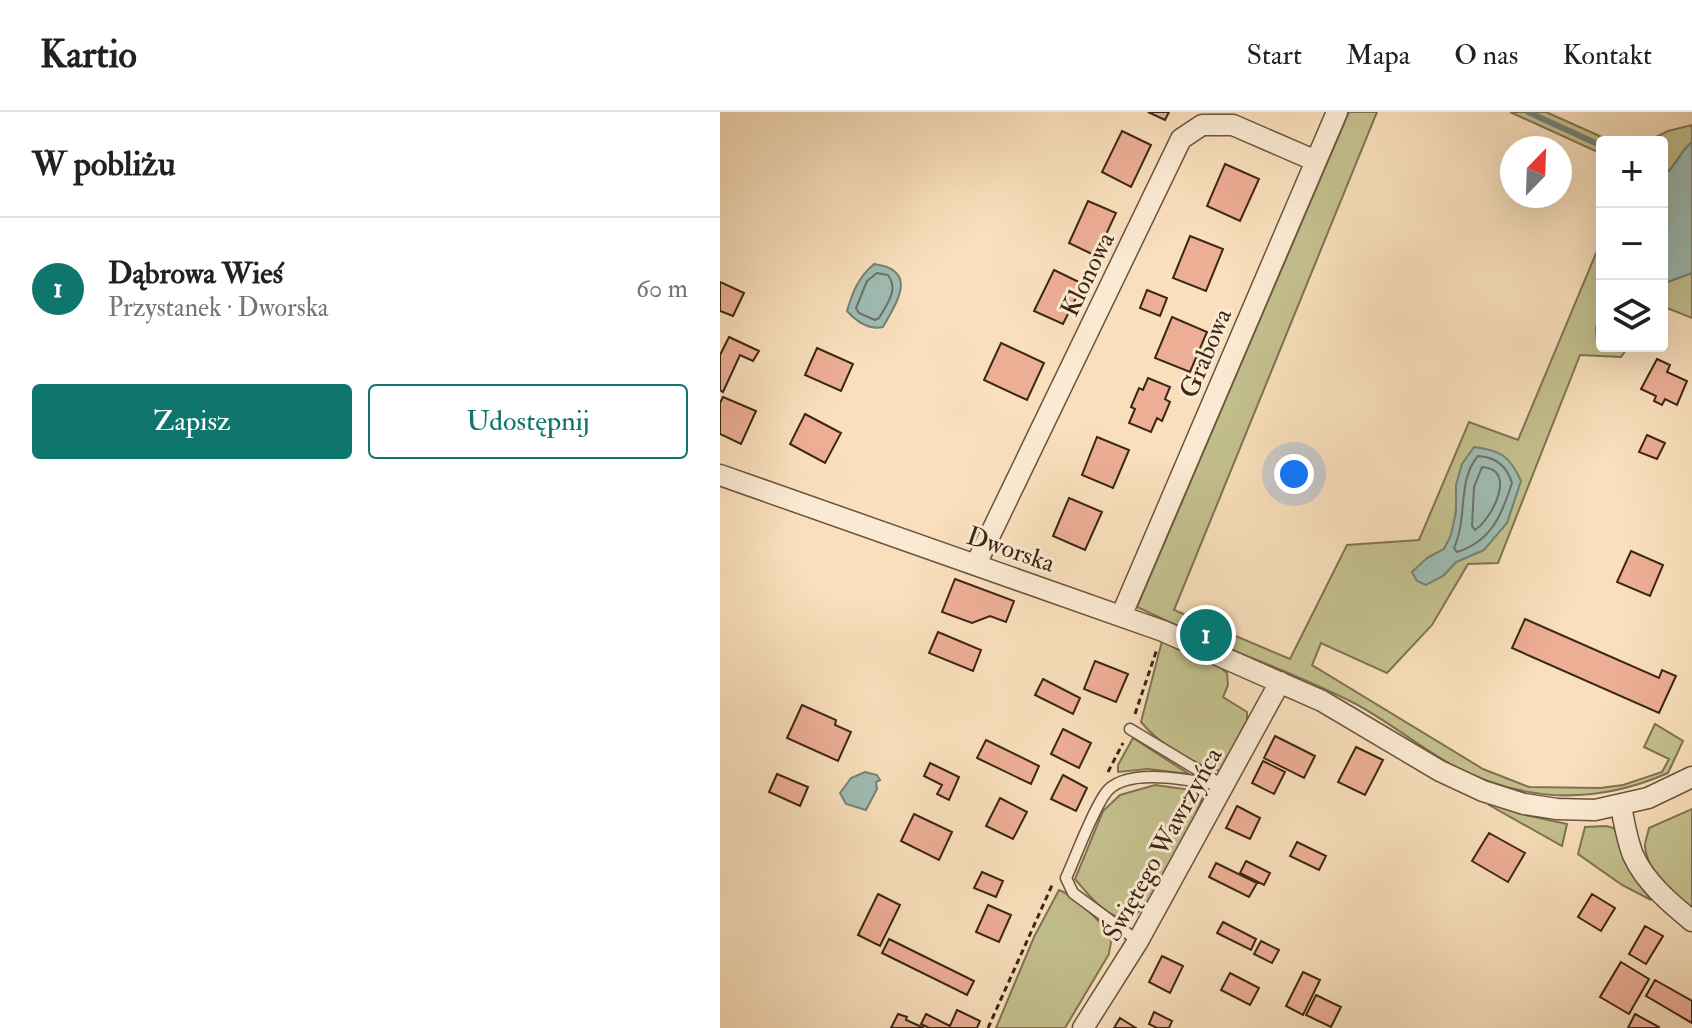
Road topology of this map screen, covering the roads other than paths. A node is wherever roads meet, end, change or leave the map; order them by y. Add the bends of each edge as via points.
1 (1337, 112) edge
2 (1316, 161) junction
3 (720, 475) edge
4 (976, 564) junction
5 (1122, 614) junction
6 (1280, 682) junction
7 (1130, 729) dead end
8 (1692, 777) edge
9 (1225, 786) junction
10 (1621, 806) junction
11 (1692, 921) edge
12 (1138, 941) junction
13 (1083, 1028) edge

1 - 2 street, Grabowa
2 - 4 street, Klonowa via 1233,125 1202,125 1181,139
2 - 5 street, Grabowa
3 - 4 street, Dworska
4 - 5 street, Dworska
5 - 6 street, Dworska
6 - 9 street, Świętego Wawrzyńca
6 - 10 street, Dworska via 1483,791 1557,809
7 - 9 lane
8 - 10 street, Dworska
9 - 12 street, Świętego Wawrzyńca
9 - 12 lane via 1135,777 1106,791 1066,878 1073,893
10 - 11 street via 1632,854 1643,872
12 - 13 street, Świętego Wawrzyńca

